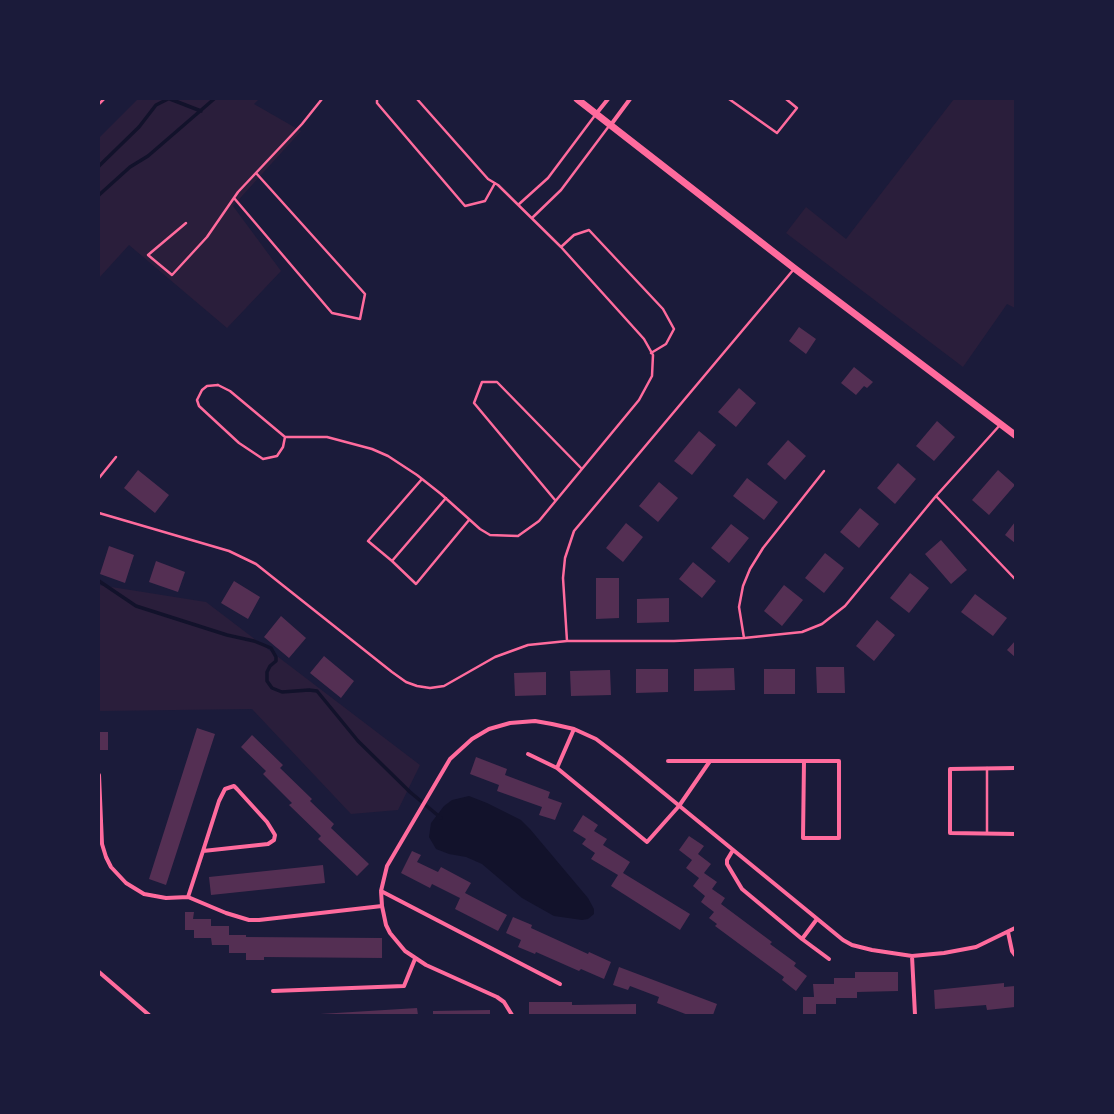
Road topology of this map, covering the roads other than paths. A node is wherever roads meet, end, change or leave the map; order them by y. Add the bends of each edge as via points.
1 (104, 99) edge
2 (322, 99) edge
3 (377, 99) edge
4 (417, 99) edge
5 (577, 99) edge
6 (608, 99) edge
7 (630, 99) edge
8 (729, 99) edge
9 (786, 99) edge
10 (99, 104) edge
11 (596, 114) junction
12 (609, 126) junction
13 (256, 172) junction
14 (495, 183) junction
15 (234, 198) junction
16 (518, 204) junction
17 (532, 218) junction
18 (186, 222) dead end
19 (561, 248) junction
20 (794, 268) junction
21 (651, 353) junction
22 (1000, 424) junction
23 (1015, 436) edge
24 (286, 437) junction
25 (116, 457) dead end
26 (581, 468) junction
27 (824, 471) dead end
28 (99, 478) edge
29 (422, 478) junction
30 (936, 496) junction
31 (446, 498) junction
32 (555, 500) junction
33 (99, 513) edge
34 (470, 520) junction
35 (392, 561) junction
36 (1015, 579) edge
37 (744, 638) junction
38 (567, 641) junction
39 (574, 729) junction
40 (528, 754) dead end
41 (804, 760) junction
42 (668, 761) dead end
43 (710, 761) junction
44 (557, 768) junction
45 (986, 768) junction
46 (1015, 768) edge
47 (99, 775) edge
48 (679, 806) junction
49 (987, 833) junction
50 (1015, 834) edge
51 (733, 850) junction
52 (203, 851) junction
53 (381, 891) junction
54 (188, 897) junction
55 (382, 906) junction
56 (817, 919) junction
57 (1015, 928) edge
58 (1008, 932) junction
59 (802, 939) junction
60 (1015, 955) edge
61 (912, 956) junction
62 (415, 959) junction
63 (829, 959) dead end
64 (99, 972) edge
65 (560, 984) dead end
66 (273, 991) dead end
67 (149, 1015) edge
68 (512, 1015) edge
69 (915, 1015) edge

1 - 10 lane
2 - 13 lane
3 - 14 lane via 377,103 465,206 485,201
4 - 14 lane via 488,179
5 - 11 main road
6 - 11 street
7 - 12 street
8 - 9 lane via 777,133 798,108
11 - 12 main road
11 - 16 lane via 548,178
12 - 17 lane via 561,190
12 - 20 main road
13 - 15 lane
13 - 15 lane via 365,294 360,319 332,313
14 - 16 lane
15 - 18 lane via 207,237 172,275 148,255
16 - 17 lane
17 - 19 lane
19 - 21 lane via 644,339
19 - 21 lane via 574,235 589,230 663,310 674,329 666,344
20 - 22 main road
20 - 38 lane via 574,531 565,558 563,578
21 - 26 lane via 652,376 639,400
22 - 23 main road
22 - 30 lane
24 - 24 lane via 230,391 218,385 207,386 197,400 198,406 222,428 263,459 277,456
24 - 29 lane via 327,437 372,449
25 - 28 lane
26 - 32 lane
26 - 32 lane via 497,382 482,382 474,403
27 - 37 lane via 763,548 750,569 739,607
29 - 31 lane
29 - 35 lane via 368,540
30 - 36 lane
30 - 37 lane via 845,606 822,624 802,632
31 - 34 lane
31 - 35 lane
32 - 34 lane via 539,521 518,536 490,535
33 - 38 lane via 229,551 256,564 392,672 417,686 444,686 496,657 528,645
34 - 35 lane via 416,584
37 - 38 lane
39 - 44 street
39 - 48 street via 607,747
39 - 53 street via 542,722 510,723 485,731 456,751 445,765 387,866
40 - 44 street
41 - 41 street via 839,761 839,838 803,838
41 - 43 street
42 - 43 street
43 - 48 street
44 - 48 street via 647,842
45 - 46 street
45 - 49 lane
45 - 49 street via 950,769 950,833
47 - 54 street via 102,844 111,867 126,883 144,894 166,898
48 - 51 street
49 - 50 street
51 - 56 street
51 - 59 street via 728,856 727,864 742,889
52 - 52 street via 222,793 228,787 234,786 242,793 267,822 274,835 274,840 268,844
52 - 54 street
53 - 55 street
53 - 65 street
54 - 55 street via 249,920
55 - 62 street via 390,933
56 - 59 street
56 - 61 street via 852,945
57 - 58 street
58 - 60 street
58 - 61 street via 976,947
59 - 63 street
61 - 69 street
62 - 66 street via 404,986
62 - 68 street via 497,997 504,1002
64 - 67 street

